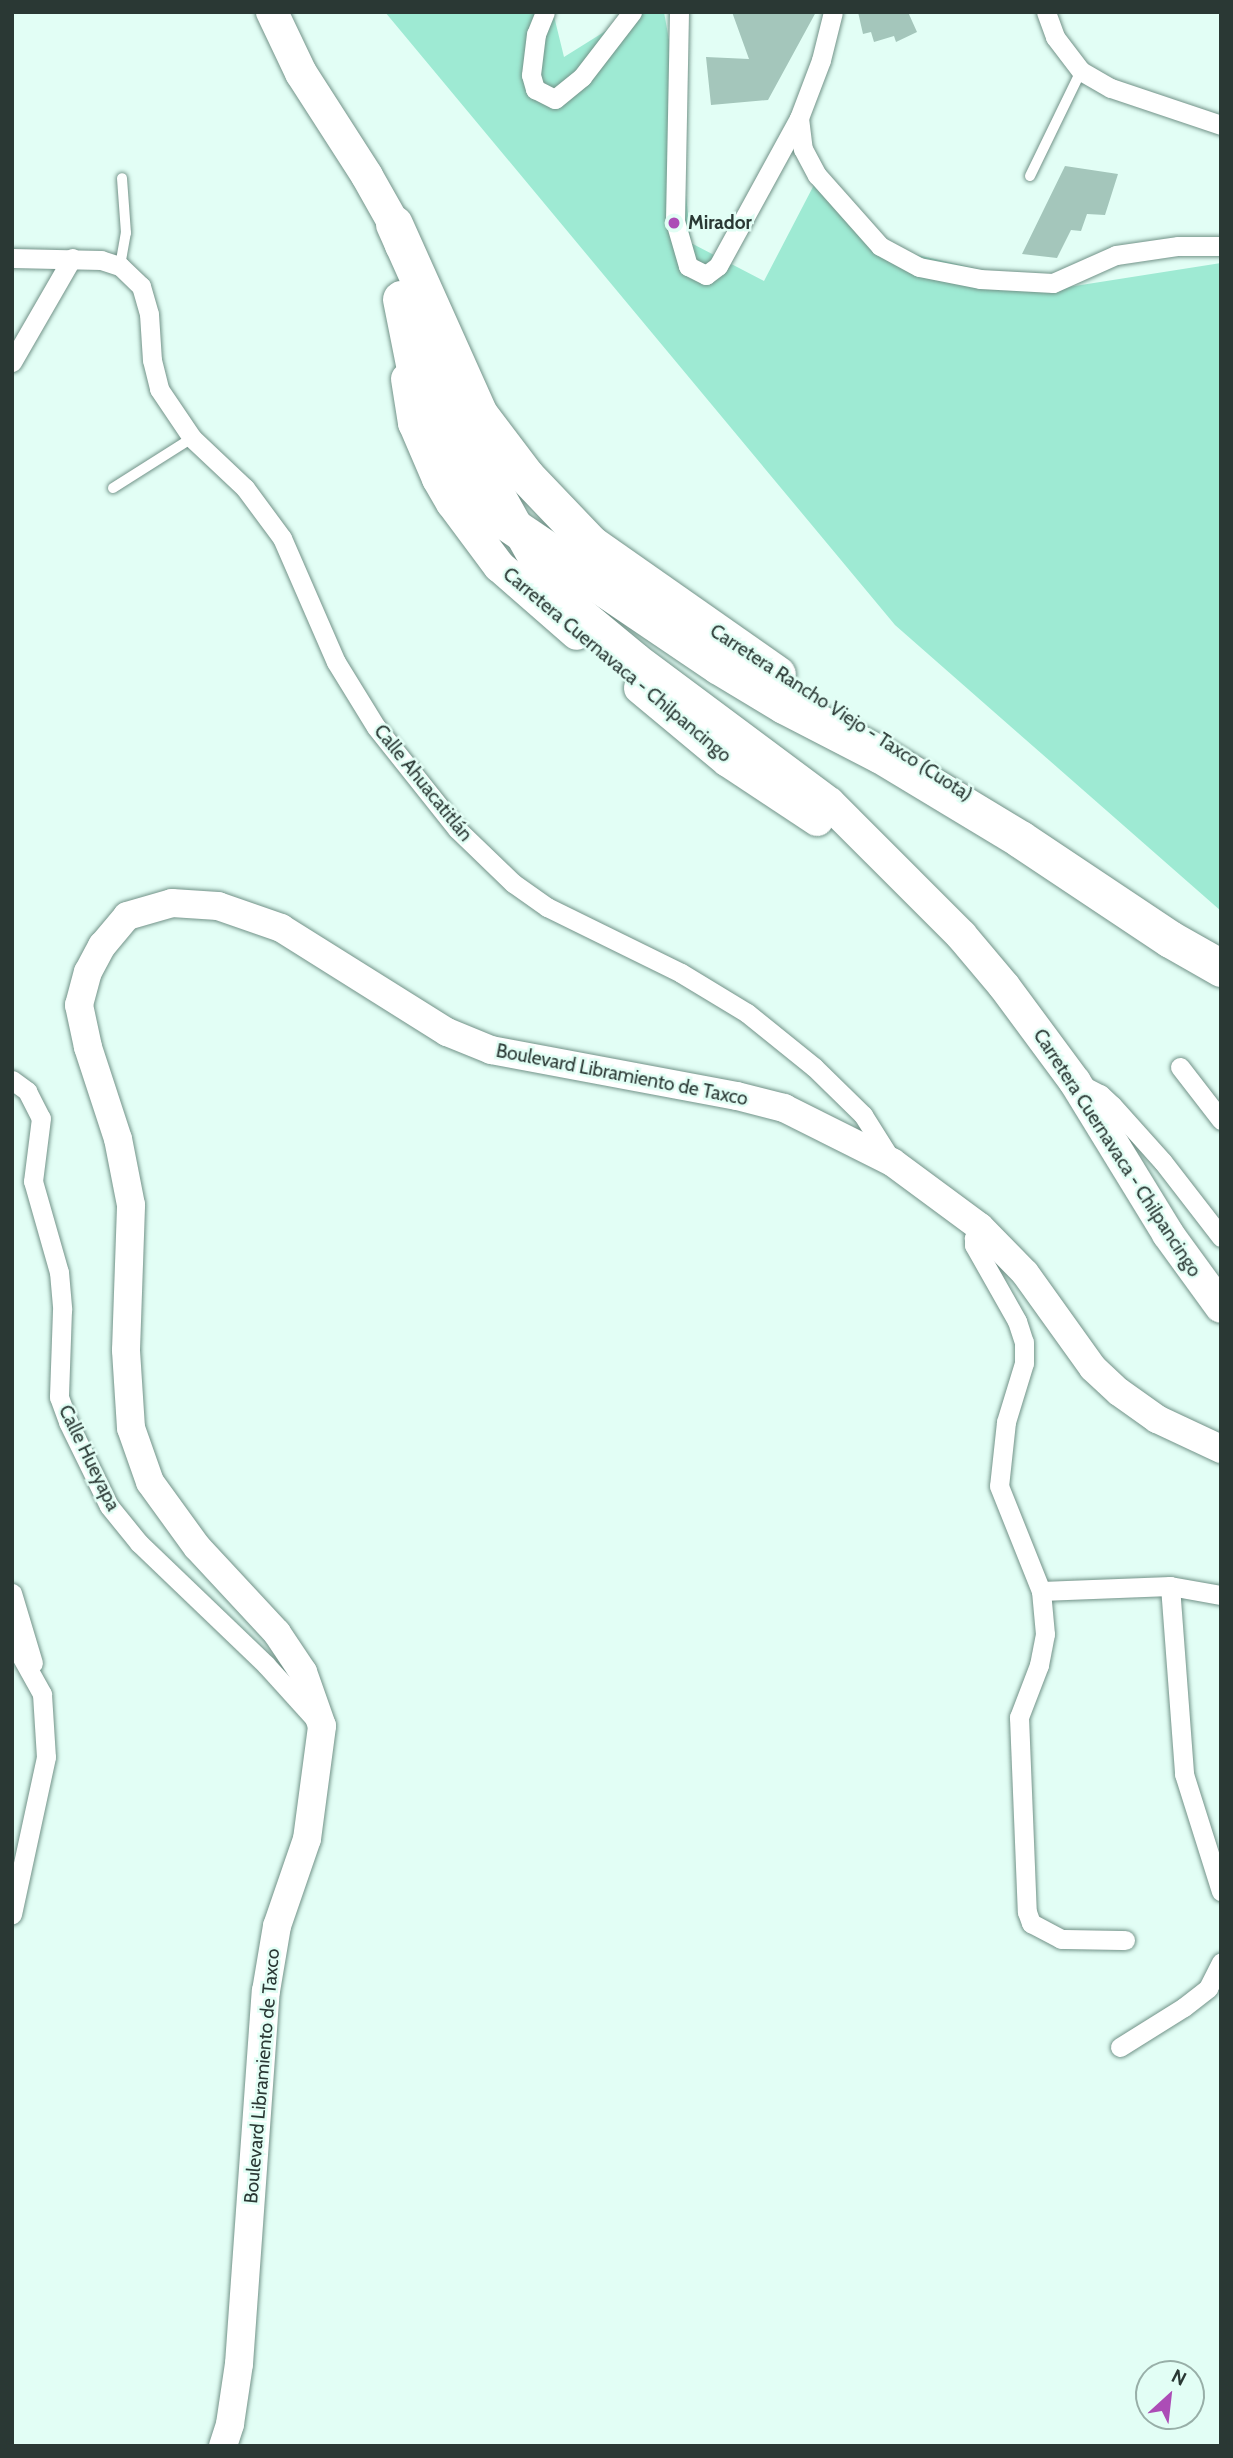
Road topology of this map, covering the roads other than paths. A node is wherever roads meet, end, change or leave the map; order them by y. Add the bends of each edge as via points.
1 (272, 12) edge
2 (545, 12) edge
3 (632, 12) edge
4 (679, 12) edge
5 (833, 12) edge
6 (1046, 12) edge
7 (1081, 71) junction
8 (799, 118) junction
9 (1221, 125) edge
10 (1030, 176) dead end
11 (122, 178) dead end
12 (394, 224) junction
13 (1221, 246) edge
14 (12, 258) edge
15 (72, 258) junction
16 (120, 265) junction
17 (401, 299) junction
18 (12, 362) edge
19 (192, 438) junction
20 (113, 488) dead end
21 (523, 534) junction
22 (1020, 839) junction
23 (901, 876) junction
24 (1221, 968) edge
25 (1180, 1067) dead end
26 (12, 1080) edge
27 (1075, 1082) junction
28 (1221, 1120) edge
29 (892, 1161) junction
30 (981, 1227) junction
31 (1221, 1237) edge
32 (1221, 1307) edge
33 (1221, 1449) edge
34 (1170, 1586) junction
35 (1041, 1591) junction
36 (12, 1593) edge
37 (1221, 1595) edge
38 (12, 1640) edge
39 (42, 1694) junction
40 (322, 1726) junction
41 (1221, 1891) edge
42 (12, 1914) edge
43 (1125, 1940) dead end
44 (1221, 1962) edge
45 (1120, 2047) dead end
46 (223, 2446) edge

1 - 12 main road via 301,73
2 - 3 street via 536,34 531,75 535,89 555,99 582,77
4 - 8 street via 675,221 688,266 706,275 718,266
5 - 8 street
6 - 7 street via 1055,37
7 - 9 street via 1111,88
7 - 10 lane
8 - 13 street via 803,149 817,175 880,246 919,267 980,279 1053,283 1116,255 1178,246
11 - 16 lane via 126,233
12 - 17 main road, Carretera Cuernavaca - Chilpancingo
12 - 21 main road, Carretera Cuernavaca - Chilpancingo via 461,426
12 - 22 highway, Carretera Rancho Viejo - Taxco (Cuota) via 479,414 526,476 591,544 802,692 890,740 965,789
14 - 15 street
15 - 16 street
15 - 18 street
16 - 19 street, Calle Ahuacatitlán via 141,286 159,389
17 - 21 highway, Carretera Rancho Viejo - Taxco (Cuota) via 418,384 452,464 473,493
17 - 23 main road, Carretera Cuernavaca - Chilpancingo via 404,363 414,423 442,487 499,566 728,761
19 - 20 lane
19 - 29 street, Calle Ahuacatitlán via 245,488 282,538 336,662 376,727 457,829 513,883 547,907 681,973 747,1013 814,1067 863,1115
21 - 22 highway, Carretera Rancho Viejo - Taxco (Cuota) via 719,666 881,755
21 - 23 main road, Carretera Cuernavaca - Chilpancingo via 540,567 577,610 829,803
22 - 24 highway, Carretera Rancho Viejo - Taxco (Cuota)
23 - 27 main road, Carretera Cuernavaca - Chilpancingo via 961,935
25 - 28 street
26 - 40 street, Calle Hueyapa via 27,1091 41,1118 33,1181 59,1272 59,1397 74,1434 109,1506 138,1543 266,1665
27 - 31 street via 1112,1105
27 - 32 main road, Carretera Cuernavaca - Chilpancingo via 1168,1234
29 - 30 main road, Boulevard Libramiento de Taxco
29 - 40 main road, Boulevard Libramiento de Taxco via 784,1108 491,1050 447,1032 281,928 218,906 172,903 127,916 102,946 88,972 79,1005 118,1139 131,1205 126,1350 131,1428 150,1482 197,1547 277,1633 303,1671
30 - 33 main road, Boulevard Libramiento de Taxco via 1025,1273 1093,1368 1157,1419
30 - 35 street via 974,1245 1024,1342 1024,1363 1006,1422 999,1486
34 - 35 street
34 - 37 street
34 - 41 street via 1184,1774
35 - 43 street via 1045,1634 1039,1665 1019,1717 1027,1912 1031,1923 1061,1939
36 - 39 street
38 - 39 street
39 - 42 street via 46,1757
40 - 46 main road, Boulevard Libramiento de Taxco via 307,1839 277,1926 266,1991 239,2364
44 - 45 street via 1208,1988

